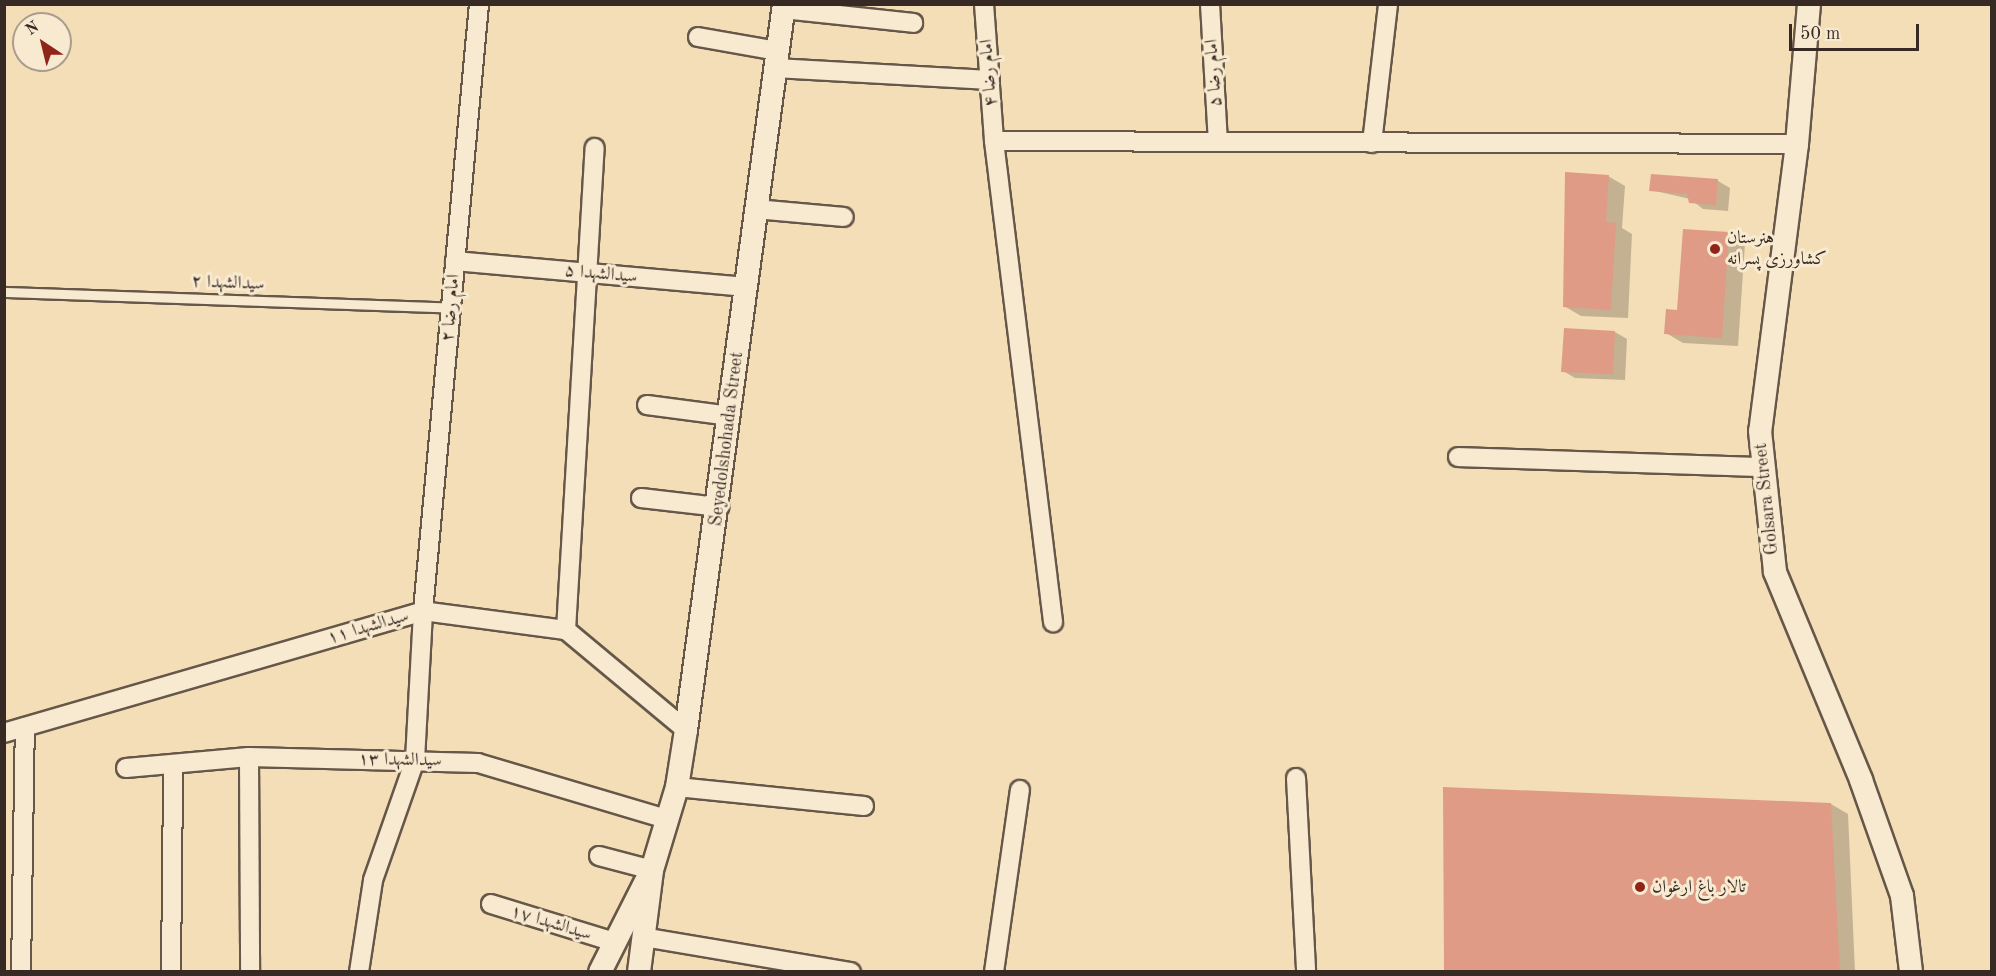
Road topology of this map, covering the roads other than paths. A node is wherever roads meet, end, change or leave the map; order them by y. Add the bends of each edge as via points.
1 (479, 4) edge
2 (984, 4) edge
3 (1210, 4) edge
4 (1388, 4) edge
5 (1809, 4) edge
6 (783, 7) edge
7 (912, 22) dead end
8 (698, 37) dead end
9 (776, 59) junction
10 (990, 80) junction
11 (994, 141) junction
12 (1218, 142) junction
13 (1372, 143) junction
14 (1797, 144) junction
15 (595, 148) dead end
16 (756, 209) junction
17 (844, 217) dead end
18 (455, 261) junction
19 (589, 273) junction
20 (746, 287) junction
21 (4, 291) edge
22 (451, 308) junction
23 (646, 405) dead end
24 (730, 416) junction
25 (1458, 457) dead end
26 (1764, 467) junction
27 (640, 498) dead end
28 (719, 507) junction
29 (423, 611) junction
30 (1053, 622) dead end
31 (566, 630) junction
32 (25, 727) junction
33 (687, 730) junction
34 (4, 733) edge
35 (249, 757) junction
36 (415, 760) junction
37 (173, 764) junction
38 (126, 768) dead end
39 (1296, 778) dead end
40 (677, 787) junction
41 (1020, 790) dead end
42 (864, 806) dead end
43 (666, 819) junction
44 (599, 856) dead end
45 (652, 870) junction
46 (491, 904) dead end
47 (643, 937) junction
48 (611, 941) junction
49 (21, 972) edge
50 (171, 972) edge
51 (250, 972) edge
52 (359, 972) edge
53 (600, 972) edge
54 (639, 972) edge
55 (851, 972) edge
56 (994, 972) edge
57 (1306, 972) edge
58 (1911, 972) edge

1 - 18 street, امام رضا ۲
2 - 10 street, امام رضا ۴
3 - 12 street, امام رضا ۵
4 - 13 street
5 - 14 street, Golsara Street
6 - 7 street
6 - 9 street, Seyedolshohada Street
8 - 9 street
9 - 10 street
9 - 16 street, Seyedolshohada Street
10 - 11 street, امام رضا ۴
11 - 12 street
11 - 30 street, امام رضا ۴
12 - 13 street
13 - 14 street
14 - 26 street, Golsara Street via 1760,431
15 - 19 street
16 - 17 street
16 - 20 street, Seyedolshohada Street
18 - 19 street, سیدالشهدا ۵
18 - 22 street, امام رضا ۲
19 - 20 street, سیدالشهدا ۵
19 - 31 street
20 - 24 street, Seyedolshohada Street
21 - 22 lane, سیدالشهدا ۲
22 - 29 street, امام رضا ۲
23 - 24 street
24 - 28 street, Seyedolshohada Street
25 - 26 street
26 - 58 street, Golsara Street via 1775,572 1861,780 1902,897
27 - 28 street
28 - 33 street, Seyedolshohada Street
29 - 31 street, سیدالشهدا ۱۱
29 - 32 street, سیدالشهدا ۱۱
29 - 36 street, امام رضا ۲
31 - 33 street
32 - 34 street, سیدالشهدا ۱۱
32 - 49 street
33 - 40 street, Seyedolshohada Street
35 - 36 street, سیدالشهدا ۱۳
35 - 37 street, سیدالشهدا ۱۳
35 - 51 street
36 - 43 street, سیدالشهدا ۱۳ via 478,763
36 - 52 street, امام رضا ۲ via 372,880
37 - 38 street, سیدالشهدا ۱۳
37 - 50 street
39 - 57 street
40 - 42 street
40 - 43 street, Seyedolshohada Street
41 - 56 street
43 - 45 street, Seyedolshohada Street
44 - 45 street
45 - 47 street
45 - 48 street
46 - 48 street, سیدالشهدا ۱۷
47 - 54 street
47 - 55 street
48 - 53 street

